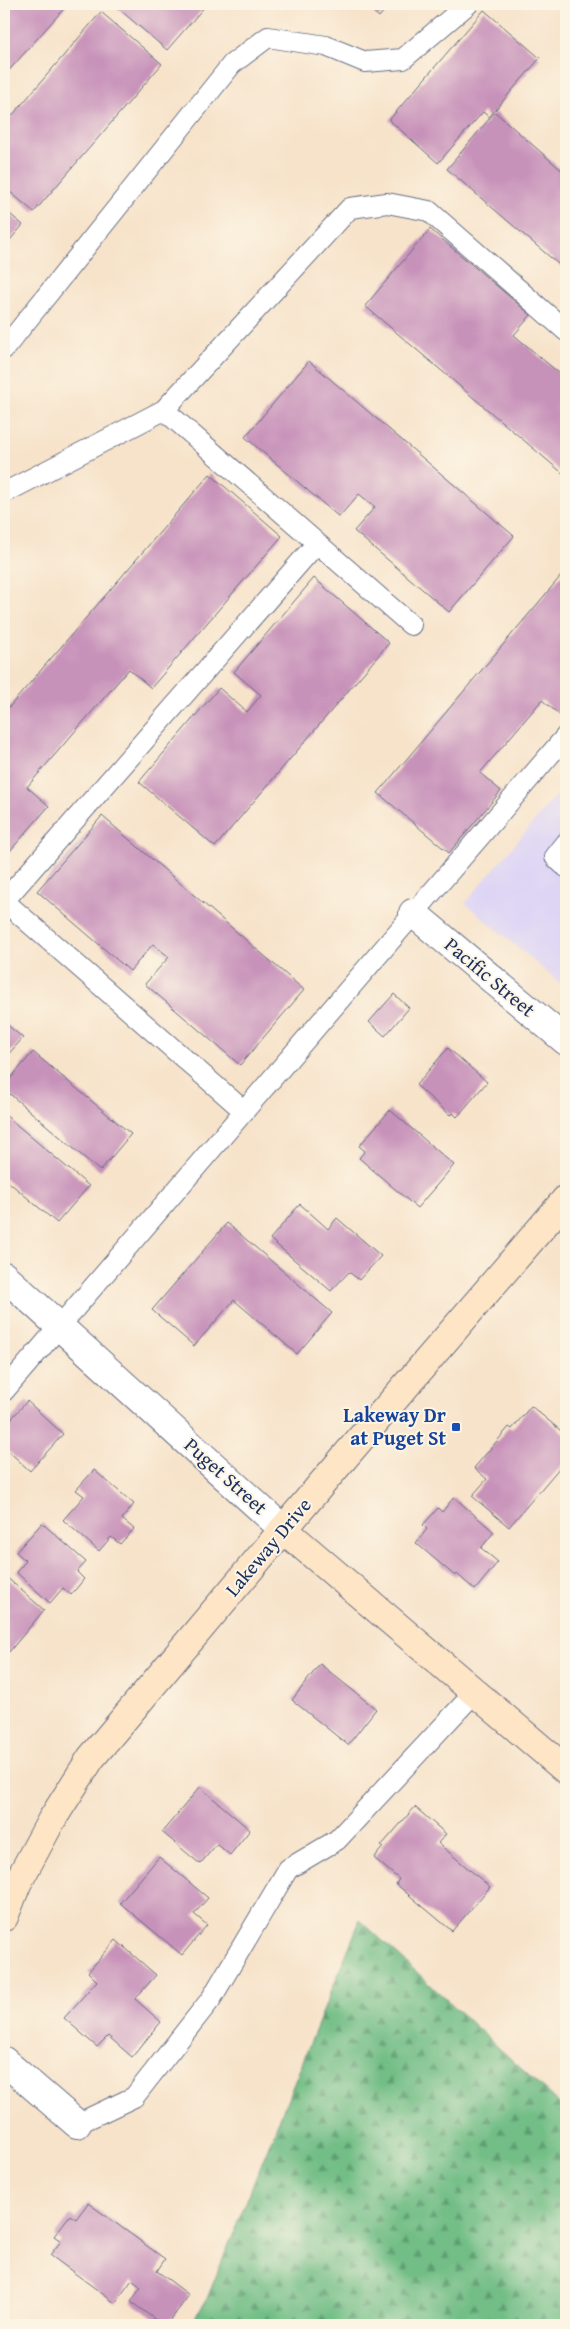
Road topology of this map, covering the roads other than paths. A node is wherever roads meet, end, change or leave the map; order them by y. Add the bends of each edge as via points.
1 (468, 4) edge
2 (566, 331) edge
3 (4, 349) edge
4 (164, 410) junction
5 (4, 493) edge
6 (317, 543) junction
7 (411, 625) dead end
8 (566, 736) edge
9 (566, 843) edge
10 (566, 867) edge
11 (4, 901) edge
12 (413, 914) junction
13 (564, 1035) edge
14 (243, 1110) junction
15 (566, 1200) edge
16 (4, 1276) edge
17 (60, 1325) junction
18 (4, 1391) edge
19 (283, 1529) junction
20 (475, 1692) junction
21 (566, 1770) edge
22 (4, 1917) edge
23 (4, 2061) edge
24 (77, 2124) joint

1 - 3 lane via 403,59 364,62 326,46 268,37 232,64
2 - 4 lane via 429,211 388,203 350,208
4 - 5 lane
4 - 6 lane
6 - 7 lane
6 - 11 lane
8 - 12 lane
9 - 10 lane via 555,857
11 - 14 lane
12 - 13 street, Pacific Street
12 - 14 lane
14 - 17 lane
15 - 19 main road, Lakeway Drive
16 - 17 street, Puget Street
17 - 18 lane
17 - 19 street, Puget Street
19 - 20 main road, Puget Street
19 - 22 main road, Lakeway Drive via 79,1774 17,1884
20 - 21 main road, Puget Street
20 - 24 lane via 337,1840 288,1869 211,1999 134,2097
23 - 24 street

